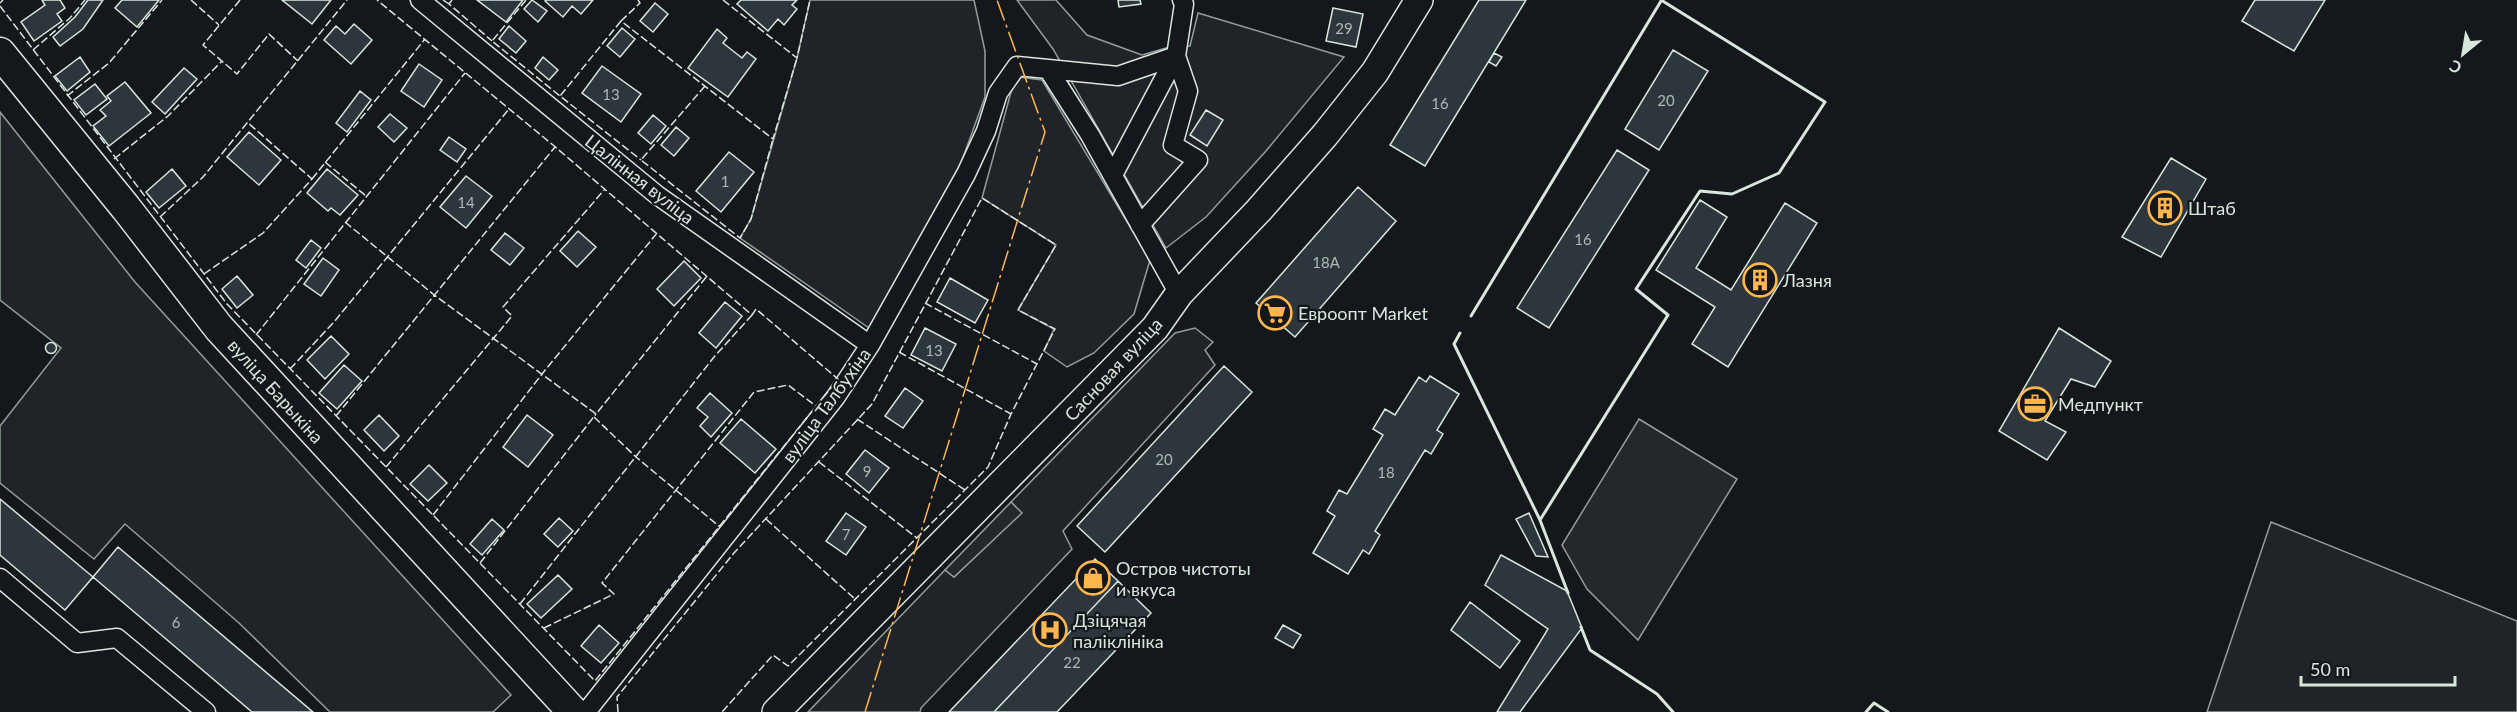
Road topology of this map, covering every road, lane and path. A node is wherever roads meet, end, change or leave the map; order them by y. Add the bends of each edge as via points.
1 (420, 0) edge
2 (1182, 0) edge
3 (1409, 7) edge
4 (0, 53) edge
5 (1176, 56) junction
6 (1048, 69) junction
7 (1113, 175) junction
8 (1140, 225) junction
9 (1179, 294) junction
10 (870, 345) junction
11 (0, 578) edge
12 (206, 712) edge
13 (573, 712) edge
14 (586, 712) edge
15 (776, 712) edge

1 - 10 street, Цалінная вуліца via 657,195
2 - 5 street
3 - 9 main road, Сасновая вуліца via 1375,72 1325,135
4 - 13 main road, вуліца Барыкіна via 219,328
5 - 6 street via 1118,76
5 - 7 street
5 - 8 street via 1188,91 1173,145 1198,160
6 - 7 street
6 - 10 street, вуліца Талбухіна via 1017,66 998,93 966,174
7 - 8 street
8 - 9 street
9 - 15 main road, Сасновая вуліца via 1155,328
10 - 14 street, вуліца Талбухіна via 835,398
11 - 12 street via 77,643 117,638

